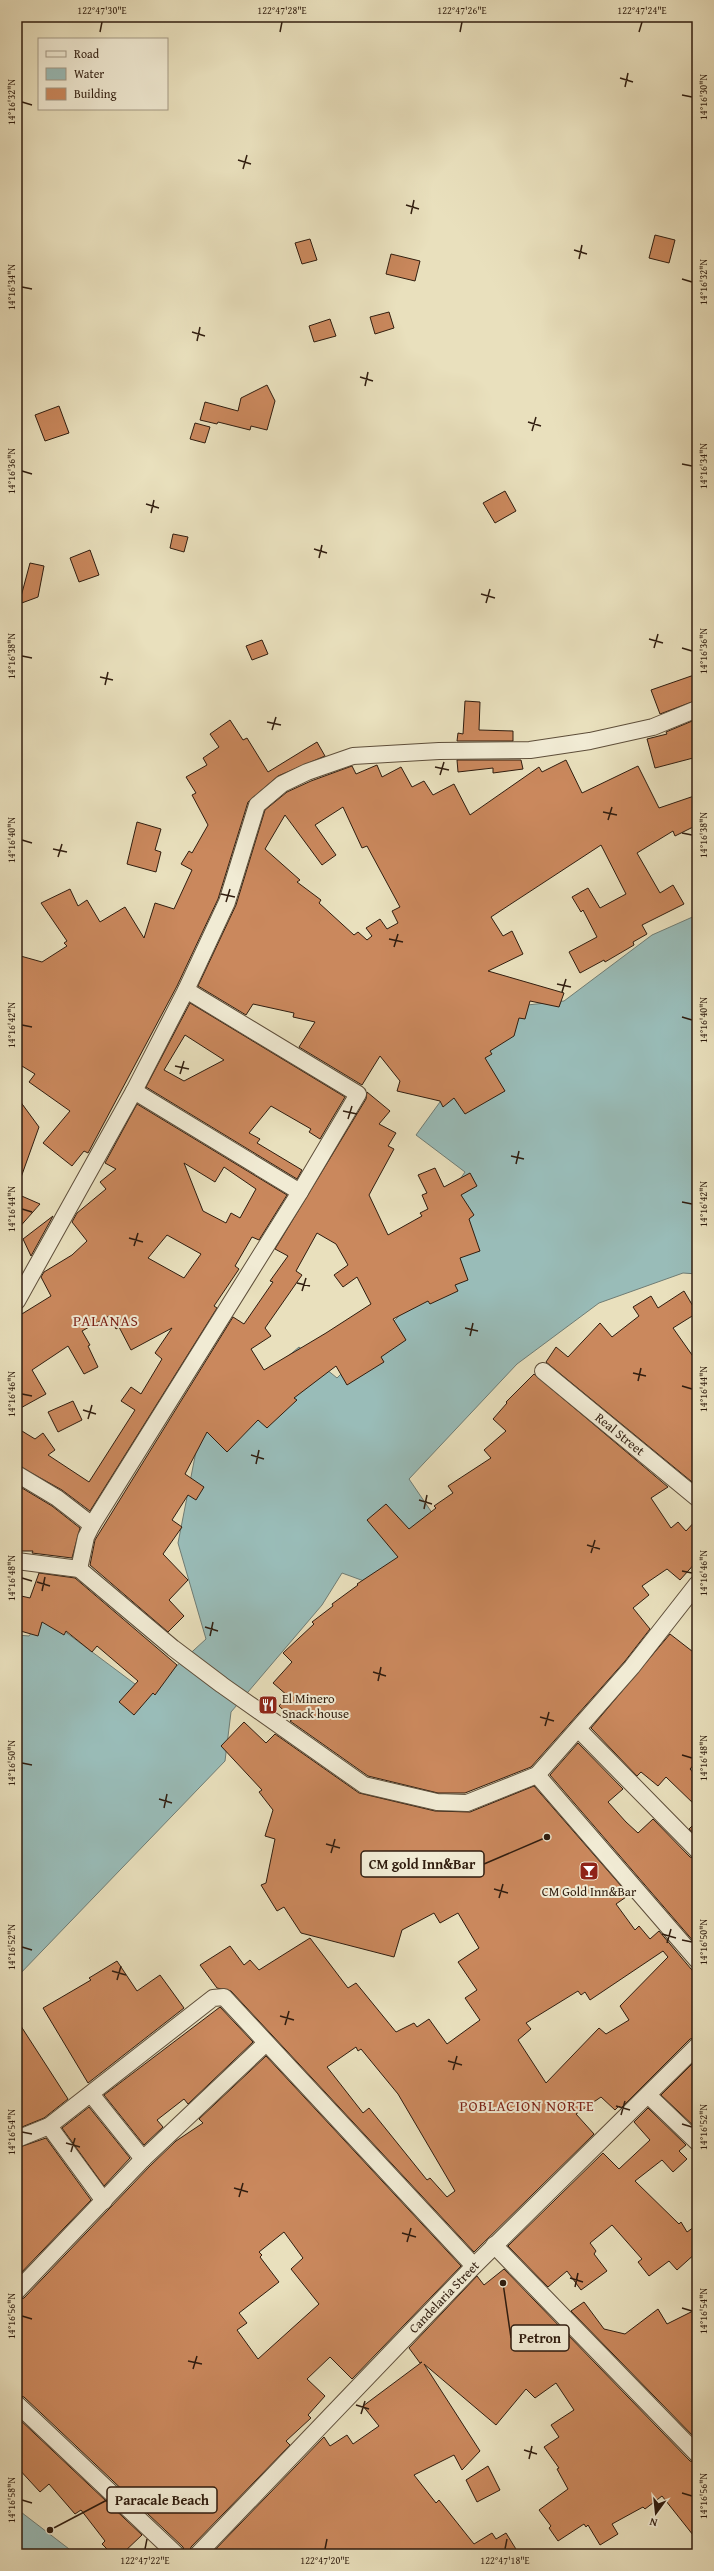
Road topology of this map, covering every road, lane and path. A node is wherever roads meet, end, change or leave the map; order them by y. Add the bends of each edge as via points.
1 (697, 709) edge
2 (186, 990) junction
3 (134, 1091) junction
4 (300, 1192) junction
5 (17, 1301) edge
6 (543, 1371) dead end
7 (17, 1474) edge
8 (697, 1498) edge
9 (92, 1525) junction
10 (17, 1561) edge
11 (79, 1569) junction
12 (697, 1584) edge
13 (579, 1730) junction
14 (537, 1775) junction
15 (697, 1850) edge
16 (697, 1960) edge
17 (266, 2043) junction
18 (697, 2046) edge
19 (91, 2094) junction
20 (648, 2095) junction
21 (49, 2126) junction
22 (17, 2139) edge
23 (697, 2142) edge
24 (143, 2159) junction
25 (104, 2201) junction
26 (494, 2245) junction
27 (474, 2266) junction
28 (17, 2291) edge
29 (17, 2404) edge
30 (697, 2454) edge
31 (176, 2554) edge
32 (198, 2554) edge

1 - 2 street via 653,728 530,750 439,751 353,756 282,784 257,805 227,902
2 - 3 street
2 - 4 street via 358,1094
3 - 4 street
3 - 5 street
4 - 9 street
6 - 8 street, Real Street
7 - 9 street via 57,1498
9 - 11 street via 86,1537
10 - 11 street
11 - 14 street via 173,1648 261,1715 364,1785 437,1802 467,1803
12 - 13 street
13 - 14 street
13 - 15 street
14 - 16 street
17 - 19 street via 224,1997 213,1998
17 - 24 street
17 - 27 street
18 - 20 street, Candelaria Street
19 - 21 street
19 - 24 street
20 - 23 street
20 - 26 street, Candelaria Street
21 - 22 street
21 - 25 street
24 - 25 street
25 - 28 street
26 - 27 street, Candelaria Street
26 - 30 street
27 - 32 street, Candelaria Street
29 - 31 street

